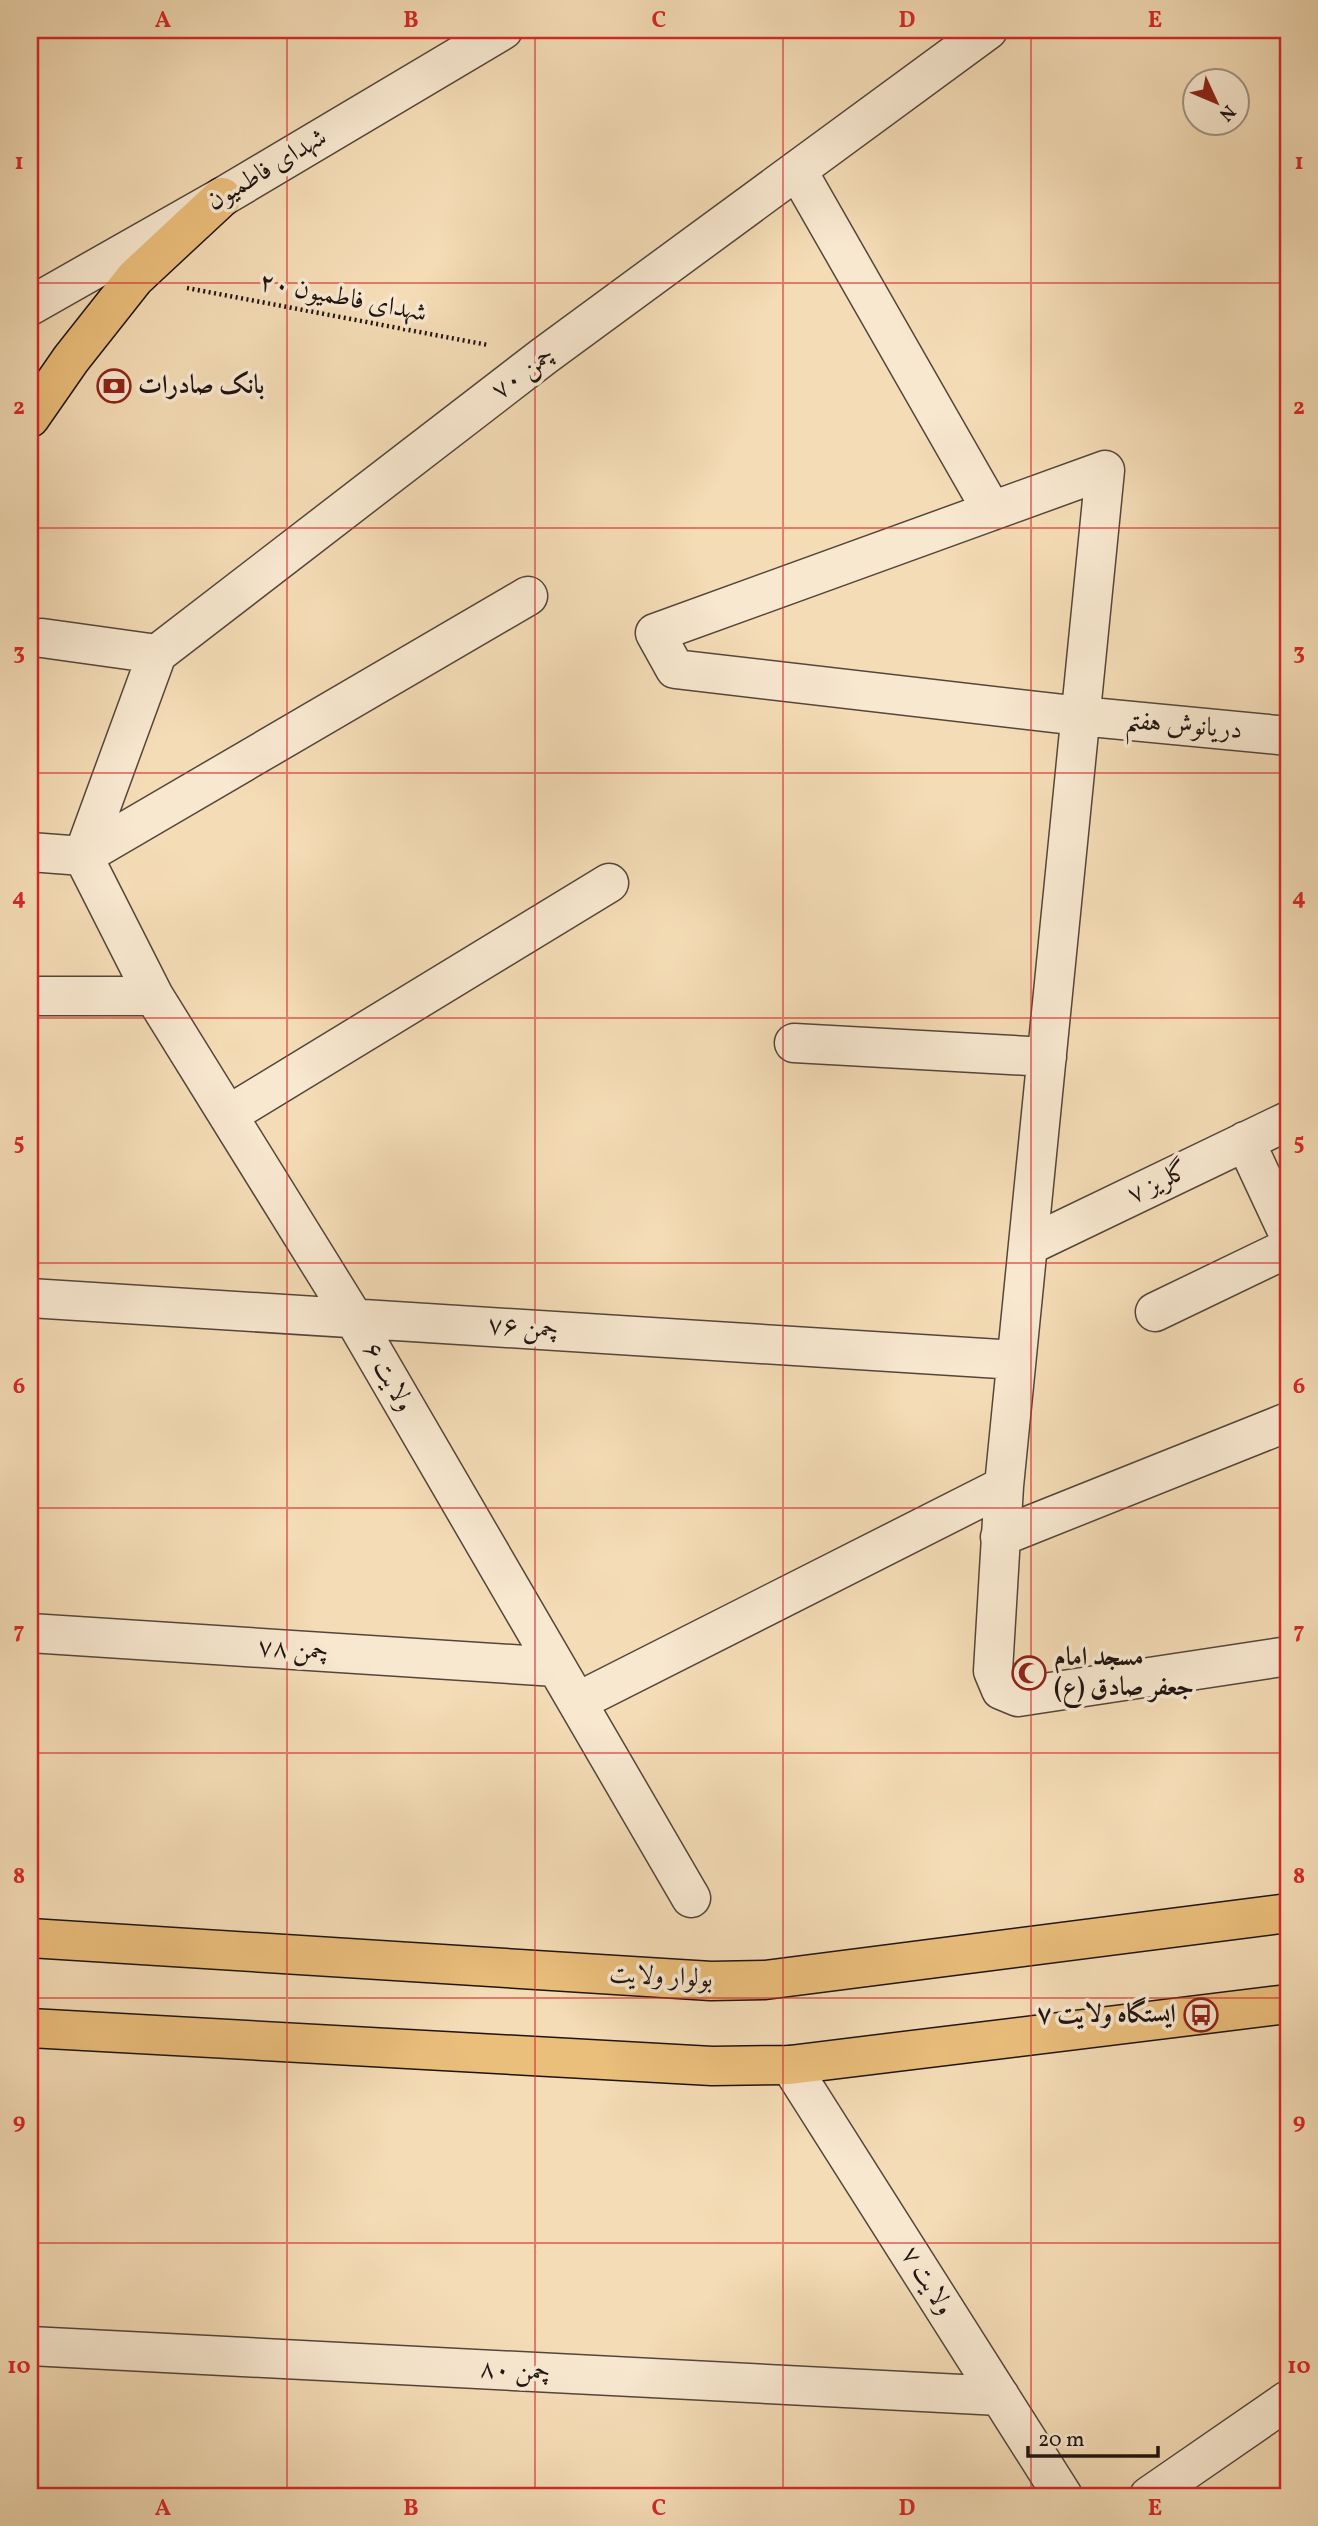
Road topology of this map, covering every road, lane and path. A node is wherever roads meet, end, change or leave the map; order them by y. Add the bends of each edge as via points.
1 (503, 30) edge
2 (988, 30) edge
3 (797, 170) junction
4 (222, 197) junction
5 (135, 278) junction
6 (30, 306) edge
7 (544, 356) junction
8 (30, 418) edge
9 (992, 511) junction
10 (528, 596) dead end
11 (42, 638) dead end
12 (157, 653) junction
13 (1080, 716) junction
14 (1288, 736) edge
15 (30, 852) edge
16 (83, 856) junction
17 (609, 883) dead end
18 (30, 996) edge
19 (154, 996) junction
20 (794, 1043) dead end
21 (1047, 1057) junction
22 (228, 1115) junction
23 (1288, 1121) edge
24 (1245, 1141) junction
25 (1288, 1233) edge
26 (1028, 1246) junction
27 (1288, 1248) edge
28 (30, 1298) edge
29 (1155, 1312) dead end
30 (353, 1317) junction
31 (1016, 1360) junction
32 (1288, 1422) edge
33 (1004, 1486) junction
34 (1000, 1537) junction
35 (30, 1633) edge
36 (1288, 1656) edge
37 (556, 1667) junction
38 (577, 1702) junction
39 (691, 1898) dead end
40 (1288, 1913) edge
41 (37, 1933) edge
42 (1288, 2004) edge
43 (30, 2028) edge
44 (790, 2065) junction
45 (30, 2346) edge
46 (1000, 2396) junction
47 (1288, 2400) edge
48 (1063, 2496) edge
49 (1149, 2496) edge

1 - 4 street, شهدای فاطمیون
2 - 3 street, چمن ۷۰
3 - 7 street, چمن ۷۰
3 - 9 street
4 - 5 main road
4 - 6 street, شهدای فاطمیون
5 - 7 path, شهدای فاطمیون ۲۰
5 - 8 main road
7 - 12 street, چمن ۷۰
9 - 13 street via 1105,470
9 - 13 street, دریانوش هفتم via 655,633 675,668
10 - 16 street
11 - 12 street
12 - 16 street
13 - 14 street, دریانوش هفتم
13 - 21 street
15 - 16 street
16 - 19 street, ولایت ۶
17 - 22 street
18 - 19 street
19 - 22 street, ولایت ۶
20 - 21 street
21 - 26 street
22 - 30 street, ولایت ۶
23 - 24 street, گلریز ۷
24 - 25 street
24 - 26 street, گلریز ۷
26 - 31 street
27 - 29 street
28 - 30 street, چمن ۷۶
30 - 31 street, چمن ۷۶
30 - 37 street, ولایت ۶
31 - 33 street
32 - 34 street
33 - 34 street
33 - 38 street
34 - 36 street via 993,1671 1001,1690 1018,1697
35 - 37 street, چمن ۷۸
37 - 38 street, ولایت ۶
38 - 39 street, ولایت ۶
40 - 41 main road, بولوار ولایت via 765,1980 711,1981
42 - 44 main road
43 - 44 main road via 712,2066
44 - 46 street, ولایت ۷
45 - 46 street, چمن ۸۰
46 - 48 street, ولایت ۷
47 - 49 street

